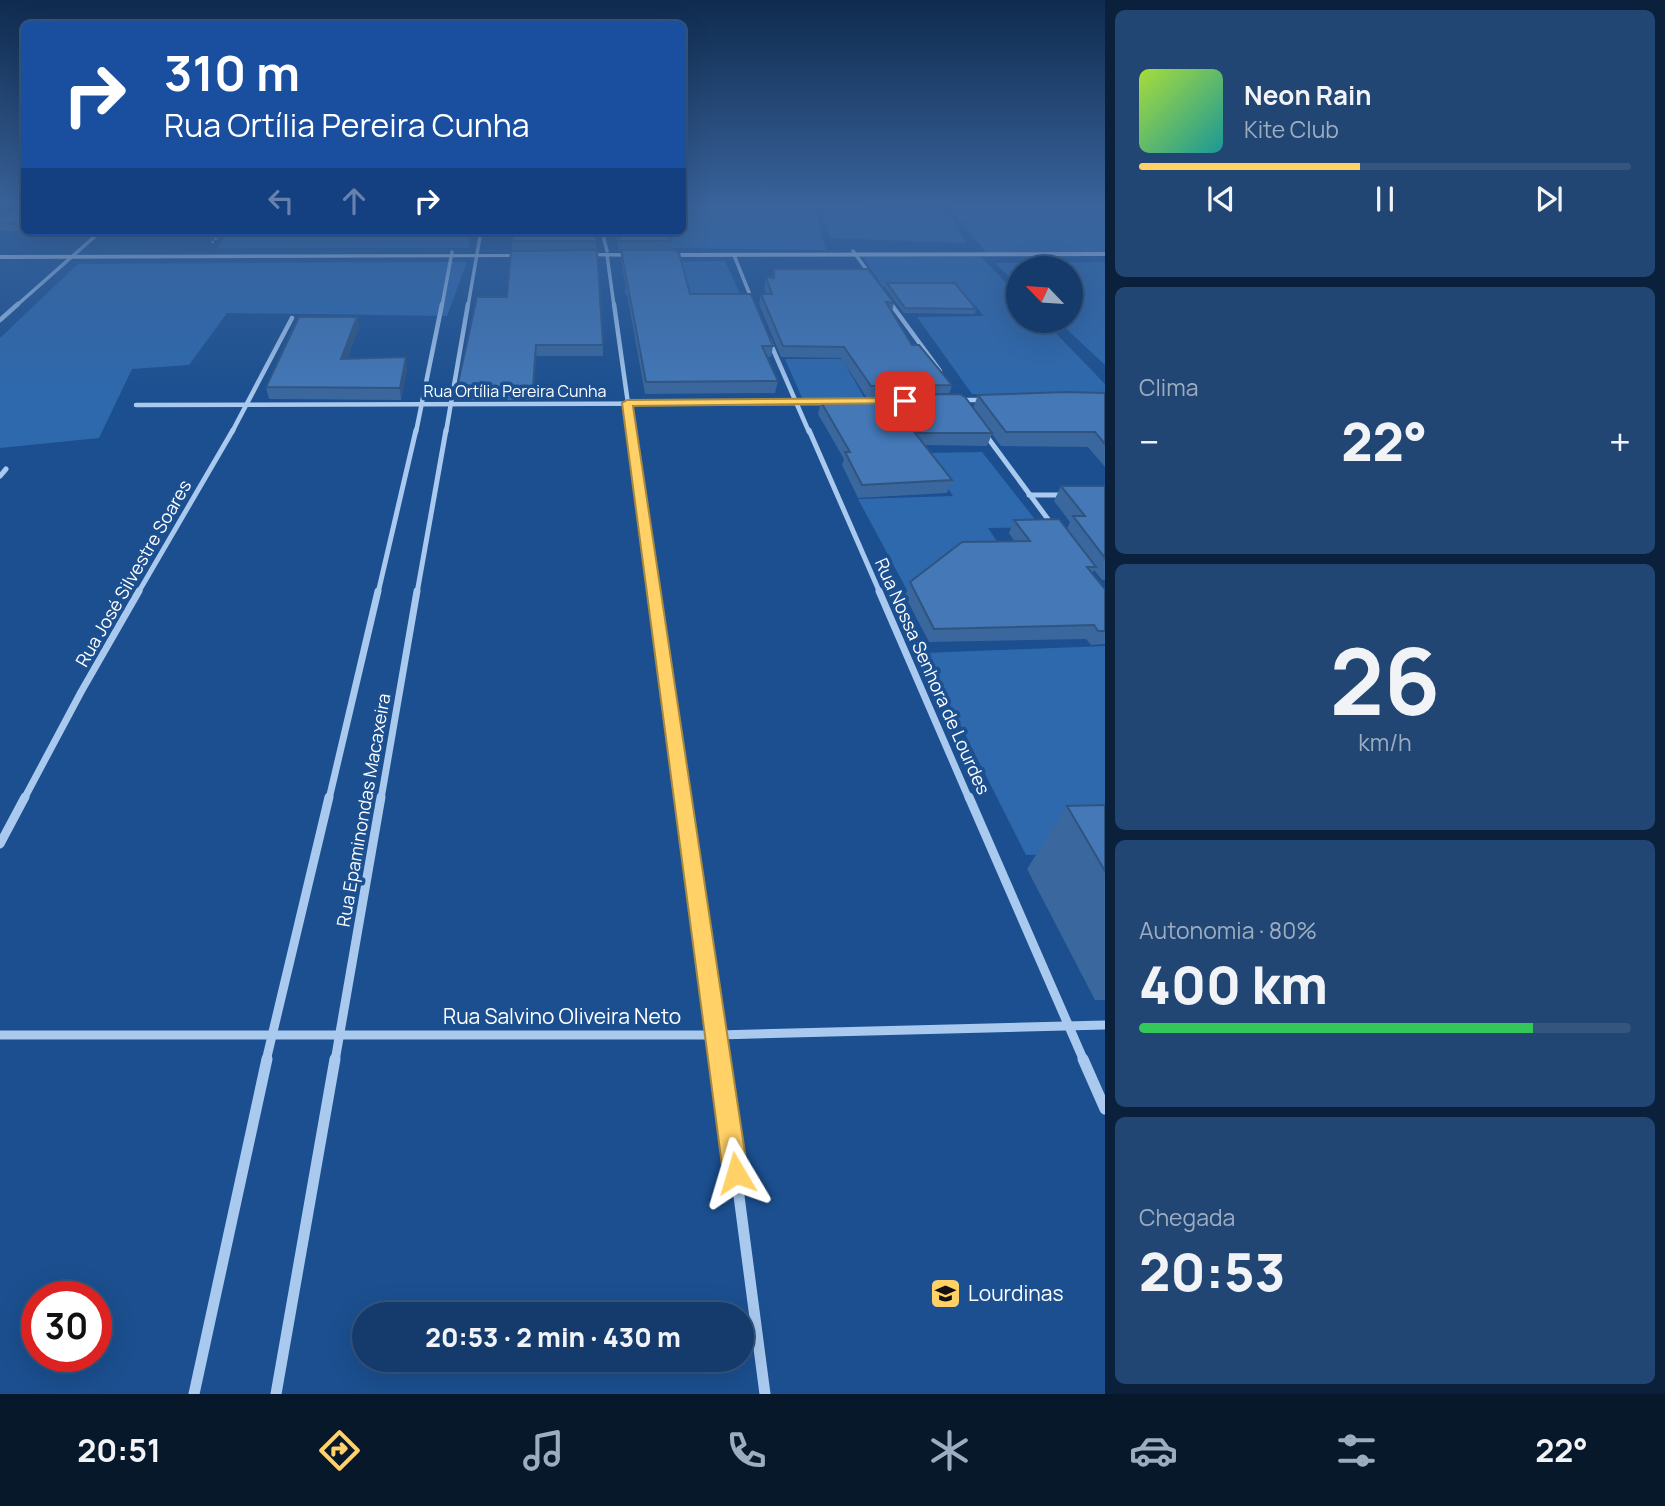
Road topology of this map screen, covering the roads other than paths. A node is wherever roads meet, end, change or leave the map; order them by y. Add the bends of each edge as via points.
1 (55, 271) edge
2 (449, 271) edge
3 (476, 271) edge
4 (609, 271) edge
5 (740, 271) edge
6 (868, 271) edge
7 (880, 288) edge
8 (888, 298) edge
9 (754, 305) edge
10 (292, 318) dead end
11 (0, 320) edge
12 (764, 329) edge
13 (947, 380) edge
14 (954, 390) edge
15 (947, 400) edge
16 (960, 400) junction
17 (987, 400) edge
18 (423, 403) junction
19 (453, 403) junction
20 (627, 403) junction
21 (836, 403) edge
22 (248, 404) junction
23 (795, 404) junction
24 (136, 405) dead end
25 (968, 410) edge
26 (983, 431) edge
27 (6, 469) dead end
28 (0, 477) edge
29 (1029, 495) junction
30 (1080, 495) edge
31 (1054, 527) edge
32 (0, 844) edge
33 (1068, 1025) junction
34 (1105, 1025) edge
35 (0, 1035) edge
36 (272, 1035) junction
37 (341, 1035) junction
38 (718, 1035) junction
39 (1105, 1109) edge
40 (194, 1394) edge
41 (276, 1394) edge
42 (765, 1394) edge

1 - 11 street
2 - 18 street, Rua Epaminondas Macaxeira
3 - 19 street, Rua Epaminondas Macaxeira
4 - 20 street
5 - 9 street
6 - 7 street
8 - 13 street
10 - 22 street, Rua José Silvestre Soares
12 - 23 street, Rua Nossa Senhora de Lourdes
14 - 16 street
15 - 16 street
16 - 17 street
16 - 25 street
18 - 19 street, Rua Ortília Pereira Cunha
18 - 22 street, Rua Ortília Pereira Cunha
18 - 36 street, Rua Epaminondas Macaxeira
19 - 20 street, Rua Ortília Pereira Cunha
19 - 37 street, Rua Epaminondas Macaxeira
20 - 23 street, Rua Ortília Pereira Cunha
20 - 38 street
21 - 23 street, Rua Ortília Pereira Cunha
22 - 24 street, Rua Ortília Pereira Cunha
22 - 32 street, Rua José Silvestre Soares via 132,601
23 - 33 street, Rua Nossa Senhora de Lourdes
26 - 29 street
27 - 28 street
29 - 30 street
29 - 31 street
33 - 34 street, Rua Salvino Oliveira Neto
33 - 38 street, Rua Salvino Oliveira Neto
33 - 39 street, Rua Nossa Senhora de Lourdes
35 - 36 street, Rua Salvino Oliveira Neto
36 - 37 street, Rua Salvino Oliveira Neto
36 - 40 street, Rua Epaminondas Macaxeira
37 - 38 street, Rua Salvino Oliveira Neto
37 - 41 street, Rua Epaminondas Macaxeira
38 - 42 street

